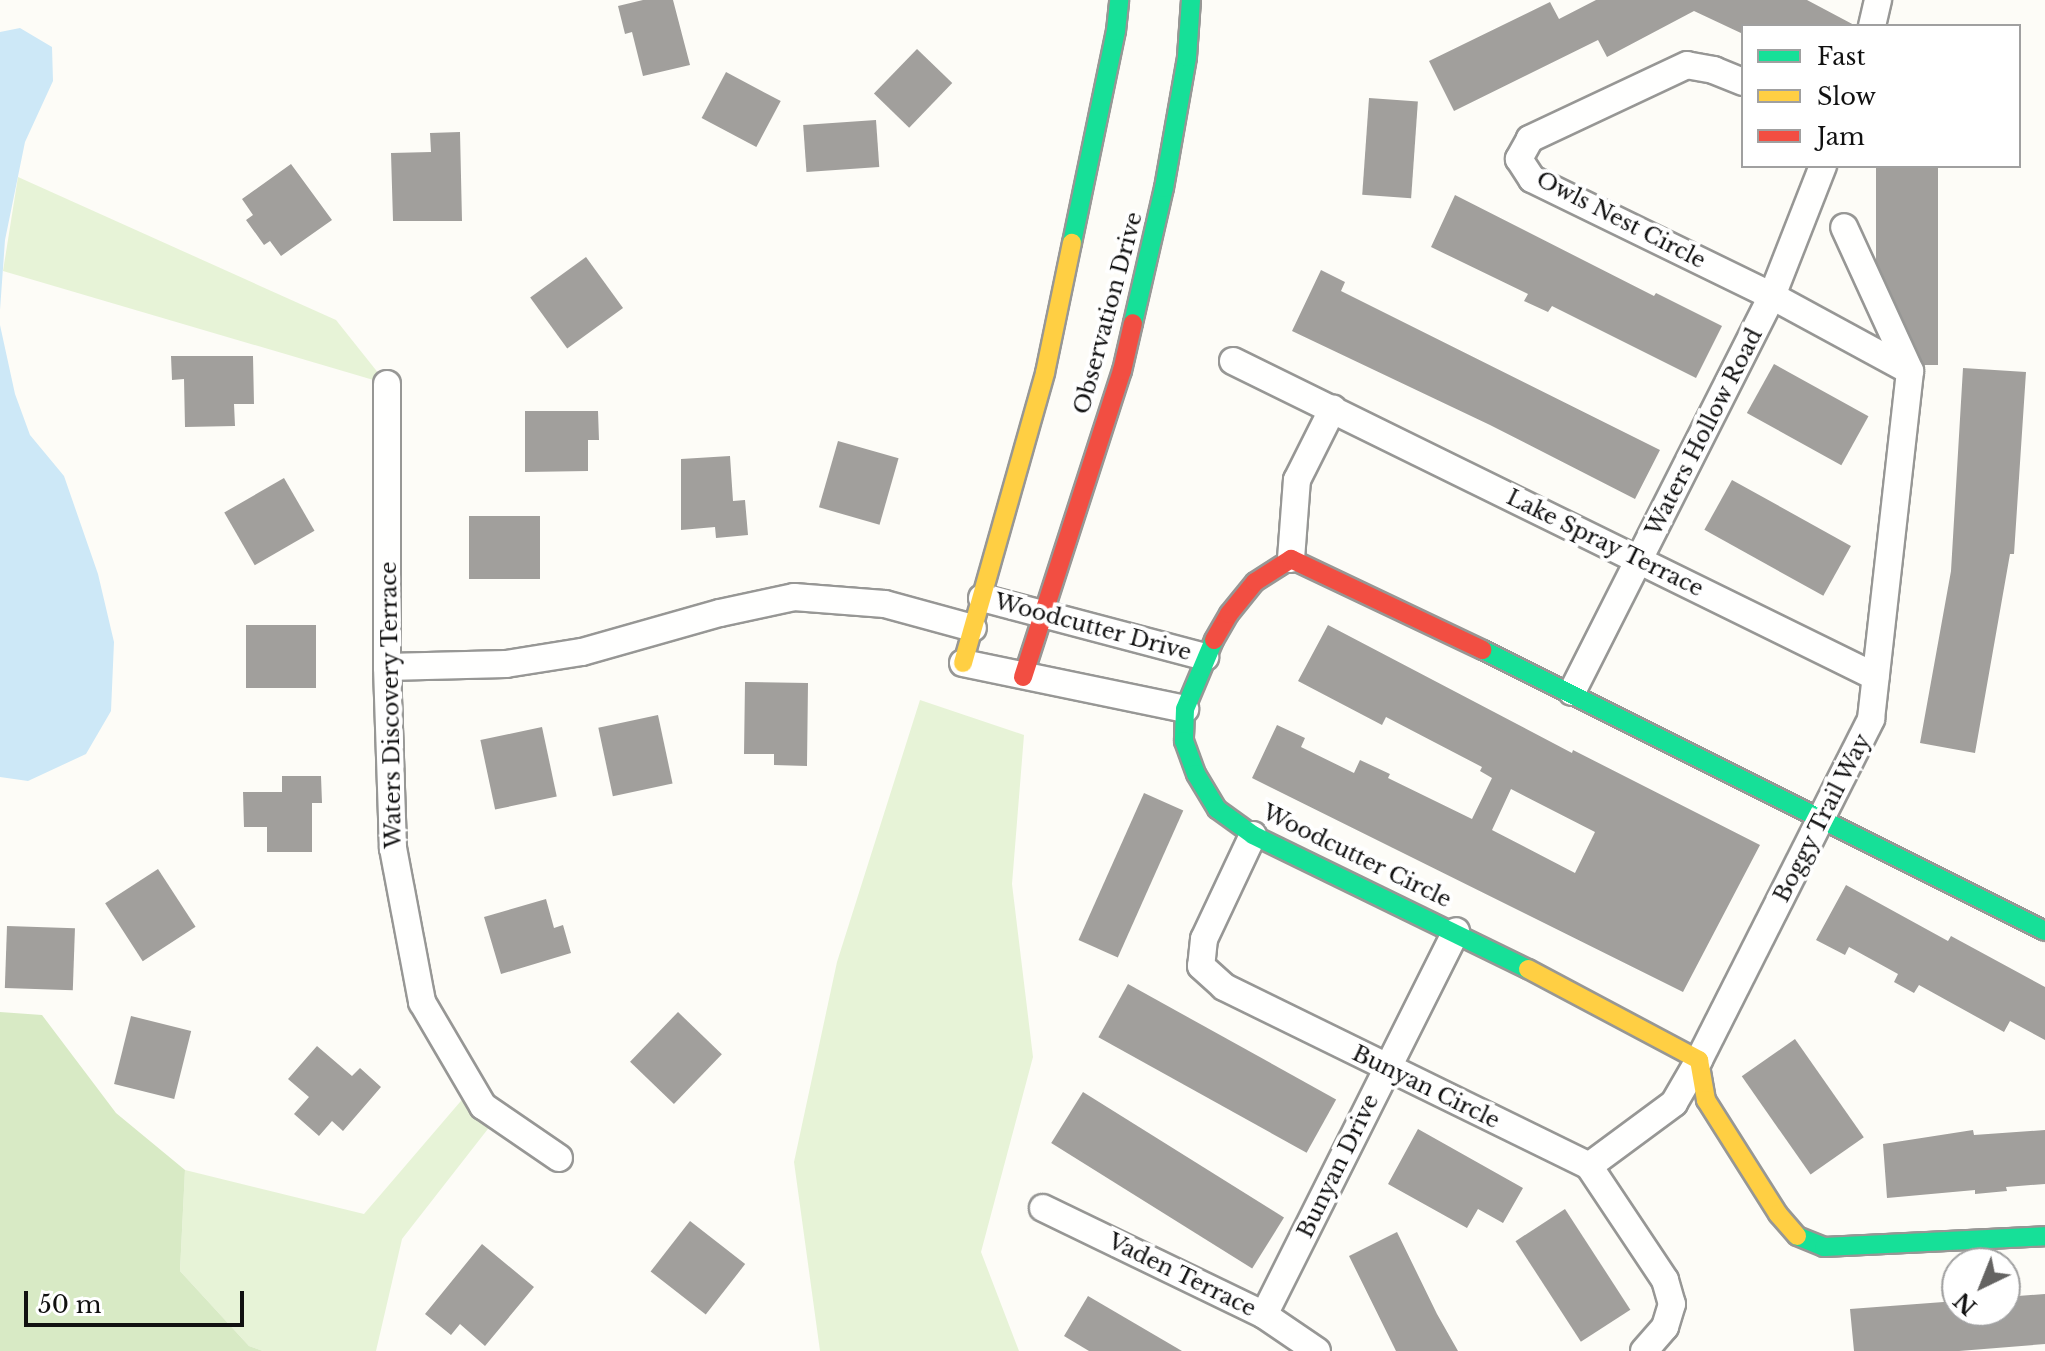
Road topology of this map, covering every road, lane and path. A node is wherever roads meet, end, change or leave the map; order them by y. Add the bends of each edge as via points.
1 (1119, 0) edge
2 (1191, 0) edge
3 (1878, 0) edge
4 (1872, 24) edge
5 (1741, 81) edge
6 (1822, 168) edge
7 (1844, 227) dead end
8 (1772, 296) junction
9 (1233, 361) dead end
10 (1910, 371) junction
11 (387, 384) dead end
12 (1333, 408) junction
13 (1291, 559) junction
14 (1640, 560) junction
15 (982, 598) junction
16 (1041, 616) junction
17 (973, 628) junction
18 (1205, 657) junction
19 (963, 663) joint
20 (387, 667) junction
21 (1023, 677) junction
22 (1876, 677) junction
23 (1572, 692) junction
24 (1185, 709) junction
25 (1823, 818) junction
26 (1253, 835) junction
27 (1456, 931) junction
28 (2045, 931) edge
29 (1699, 1060) junction
30 (1387, 1068) junction
31 (559, 1158) dead end
32 (1589, 1166) junction
33 (1043, 1208) dead end
34 (2045, 1236) edge
35 (1264, 1315) junction
36 (1317, 1351) edge
37 (1644, 1351) edge

1 - 15 street, Observation Drive via 1045,373
2 - 16 street, Observation Drive via 1187,57 1164,188 1122,371
3 - 4 street
5 - 8 street, Owls Nest Circle via 1687,65 1530,139 1519,159 1532,179
6 - 8 street, Waters Hollow Road
7 - 10 street
8 - 10 street, Owls Nest Circle
8 - 14 street, Waters Hollow Road
9 - 12 street, Lake Spray Terrace
10 - 22 street, Boggy Trail Way
11 - 20 street, Waters Discovery Terrace
12 - 13 street via 1297,480
12 - 14 street, Lake Spray Terrace
13 - 18 street, Woodcutter Circle via 1255,582
13 - 23 street
14 - 22 street, Lake Spray Terrace
14 - 23 street, Waters Hollow Road
15 - 16 street, Woodcutter Drive
15 - 17 street, Observation Drive
16 - 18 street, Woodcutter Drive
16 - 21 street, Observation Drive
17 - 19 street, Observation Drive
17 - 20 street via 885,604 794,597 582,652 506,664
18 - 24 street, Woodcutter Circle
19 - 21 street
20 - 31 street, Waters Discovery Terrace via 393,848 422,1002 483,1106
21 - 24 street
22 - 25 street, Boggy Trail Way via 1871,719
23 - 25 street
24 - 26 street, Woodcutter Circle via 1184,741 1196,774 1217,809
25 - 28 street
25 - 29 street, Boggy Trail Way
26 - 27 street, Woodcutter Circle
26 - 30 street, Bunyan Circle via 1204,939 1201,966 1224,987
27 - 29 street, Woodcutter Circle
27 - 30 street, Bunyan Drive
29 - 32 street, Boggy Trail Way via 1674,1103
29 - 34 street via 1706,1100 1796,1235 1824,1247
30 - 32 street, Bunyan Circle
30 - 35 street, Bunyan Drive
32 - 37 street via 1665,1280 1672,1304 1665,1327
33 - 35 street, Vaden Terrace
35 - 36 street, Vaden Terrace

